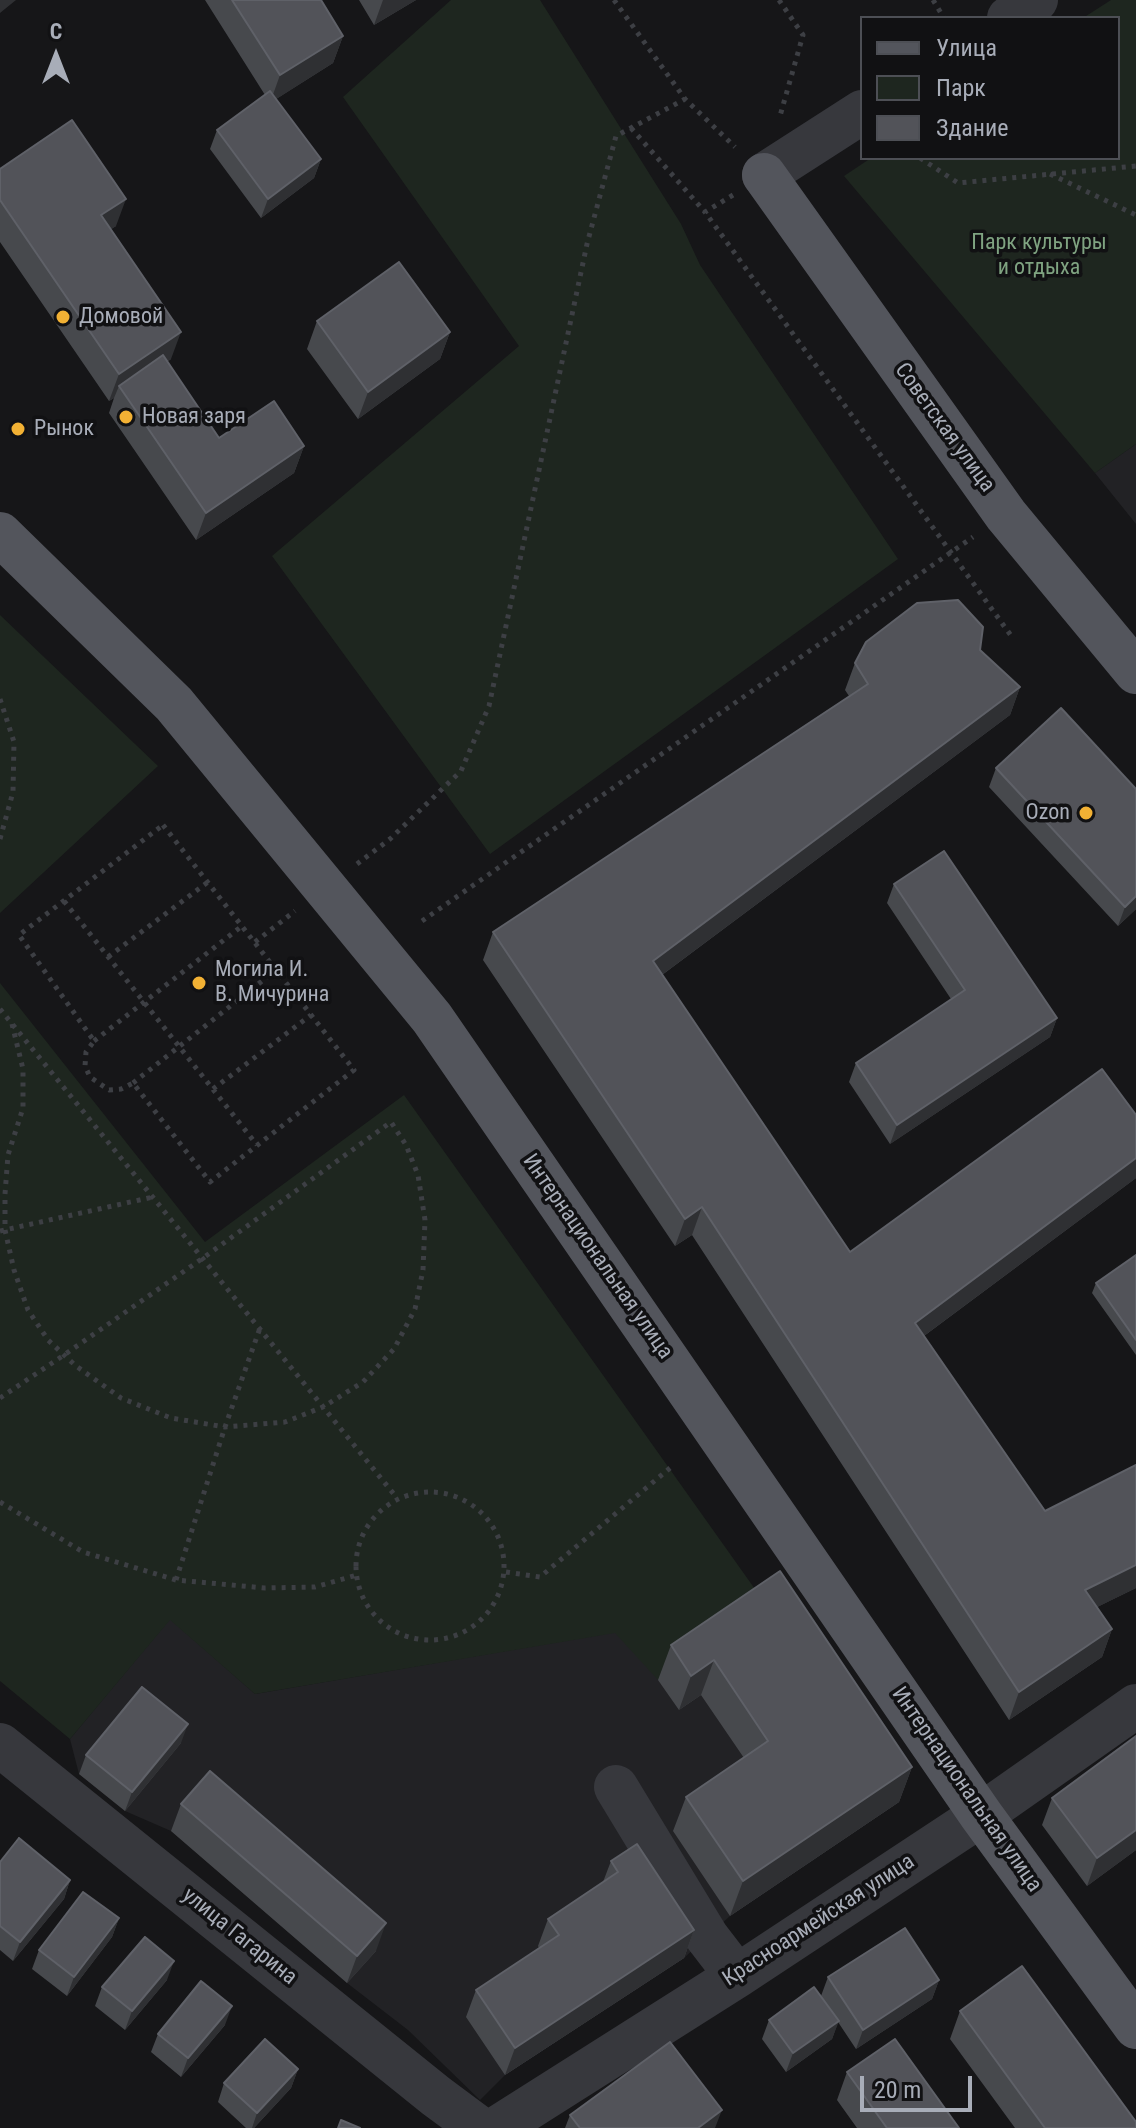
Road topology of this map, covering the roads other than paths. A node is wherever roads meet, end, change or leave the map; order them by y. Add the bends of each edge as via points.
1 (1036, 0) edge
2 (1012, 16) edge
3 (860, 113) edge
4 (764, 175) joint
5 (0, 534) edge
6 (1136, 672) edge
7 (1136, 1706) edge
8 (0, 1745) edge
9 (616, 1787) dead end
10 (981, 1815) junction
11 (737, 1976) junction
12 (1136, 2027) edge
13 (479, 2128) edge
14 (497, 2128) edge

1 - 2 street
3 - 4 street
4 - 6 main road, Советская улица via 1006,515
5 - 10 main road, Интернациональная улица via 174,704 432,1018
7 - 10 street, Красноармейская улица
8 - 13 street, улица Гагарина
9 - 11 street via 707,1937
10 - 11 street, Красноармейская улица
10 - 12 main road, Интернациональная улица
11 - 14 street, Красноармейская улица

